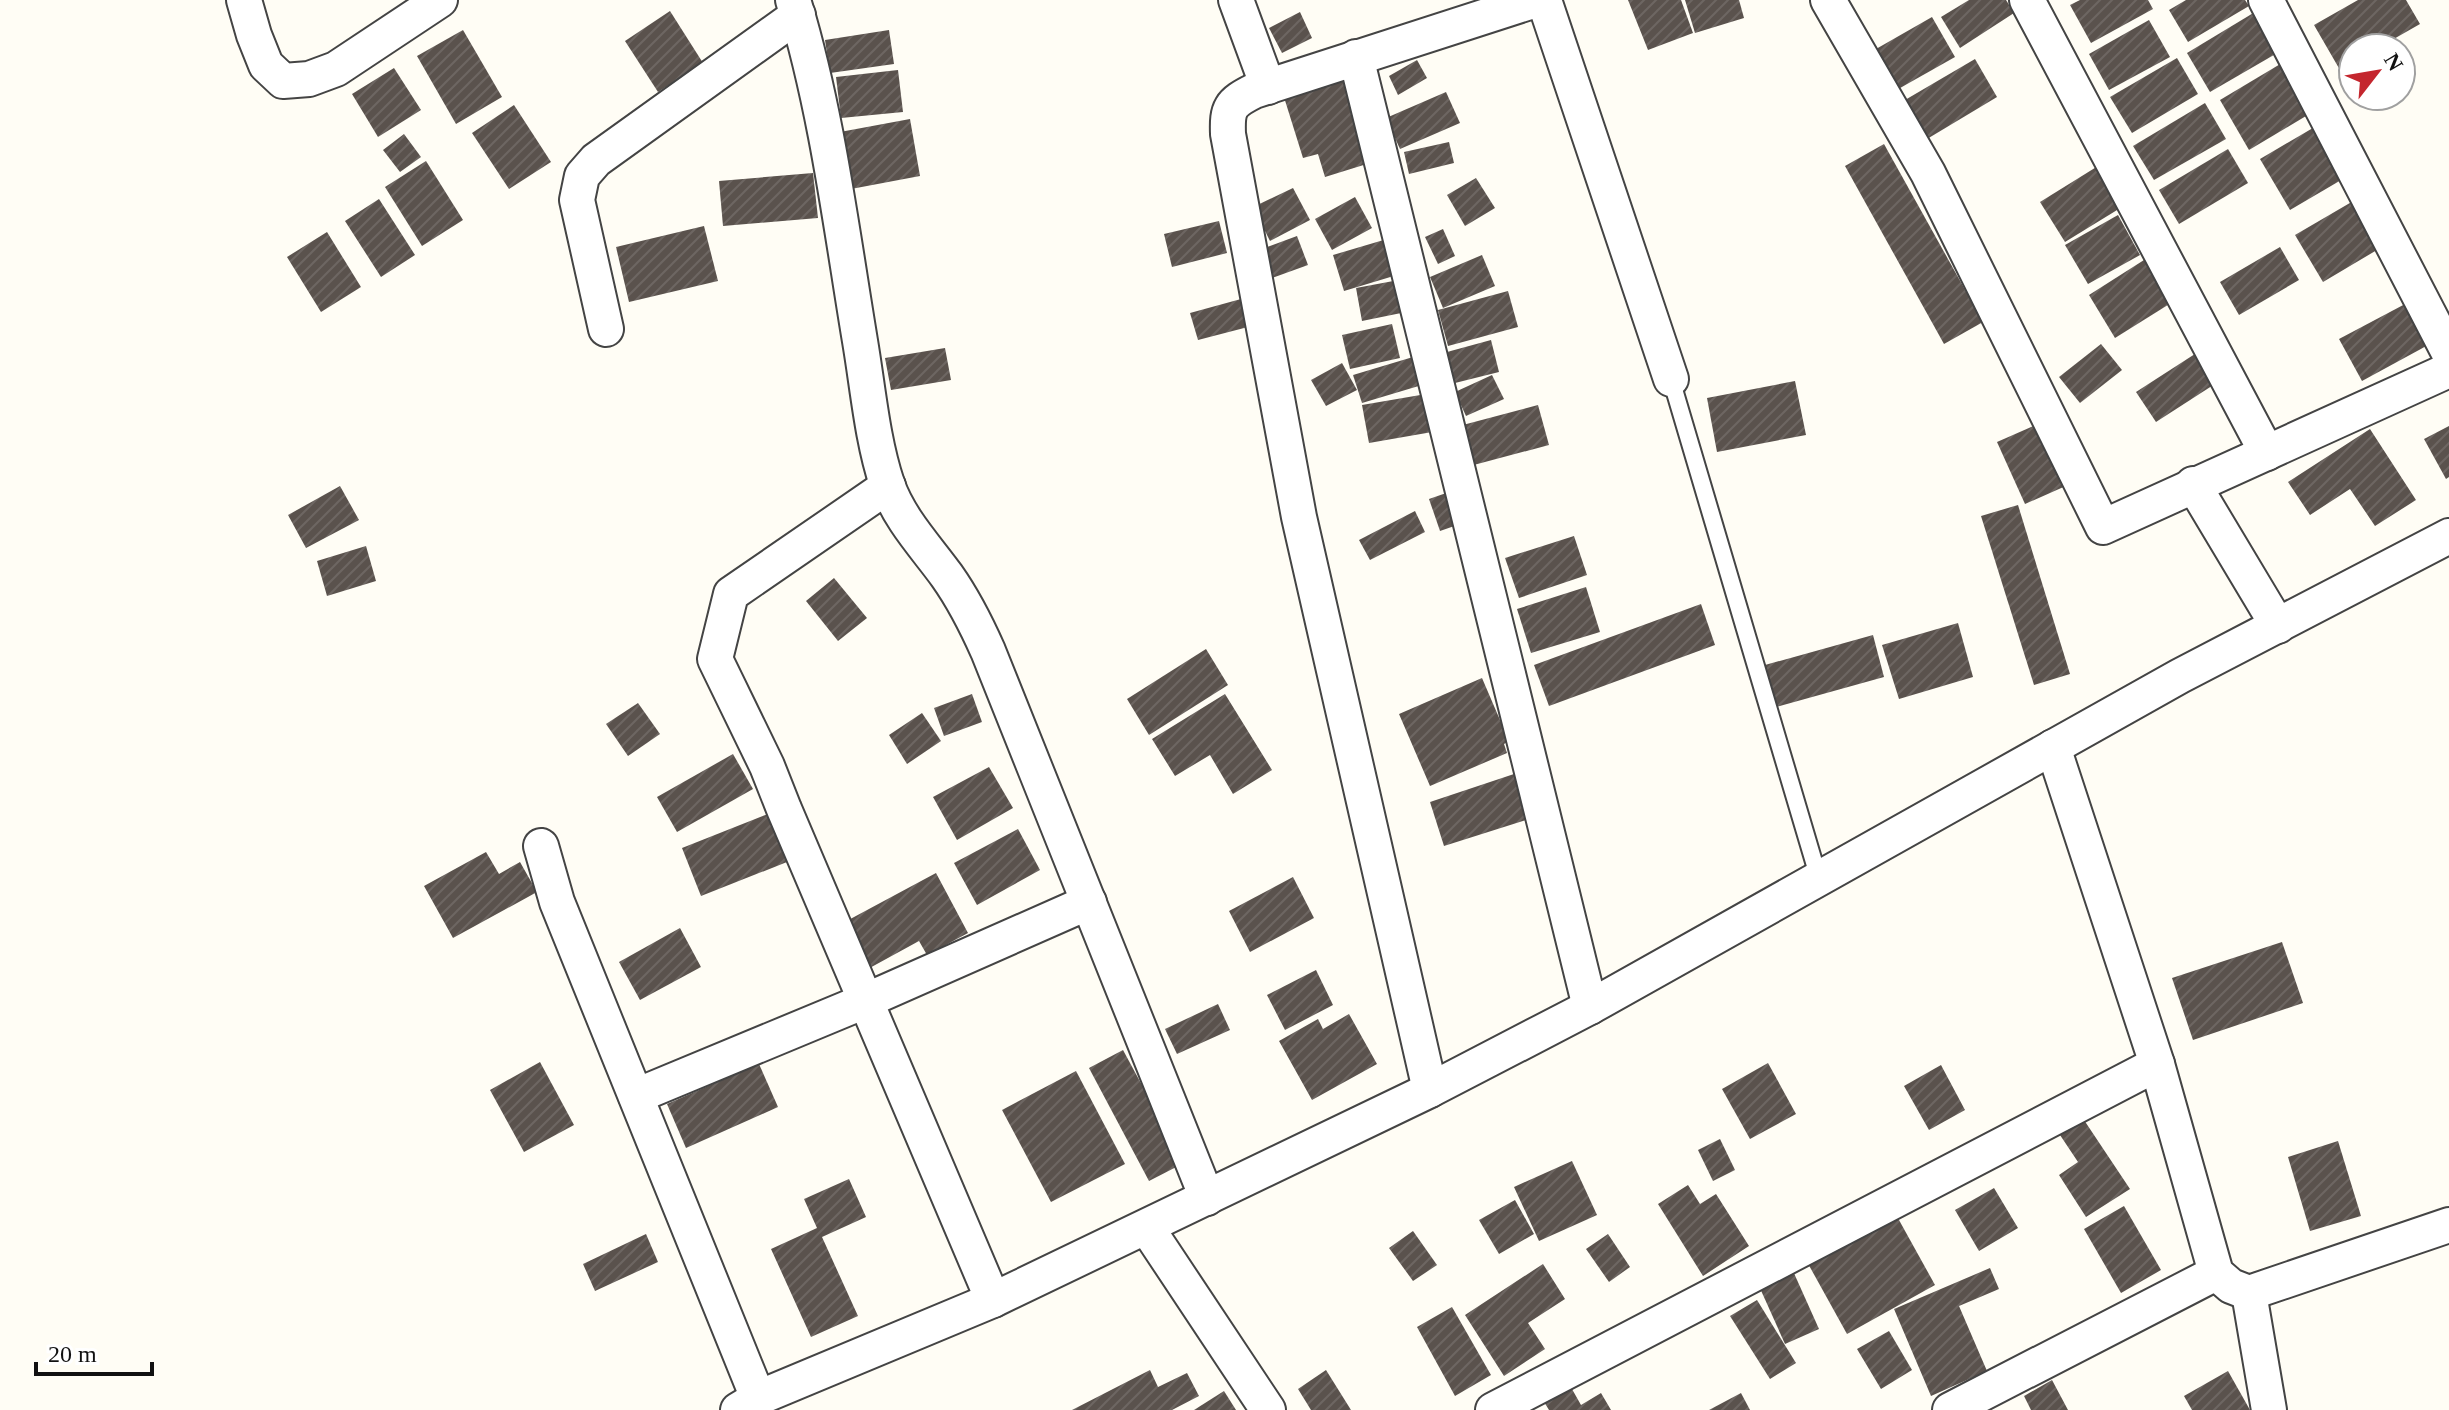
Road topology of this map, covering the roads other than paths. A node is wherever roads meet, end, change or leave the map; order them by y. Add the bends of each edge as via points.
1 (244, 0) edge
2 (440, 0) edge
3 (1236, 0) edge
4 (1536, 0) edge
5 (1544, 0) edge
6 (1828, 0) edge
7 (2027, 0) edge
8 (2266, 0) edge
9 (795, 8) edge
10 (1356, 57) junction
11 (1268, 87) junction
12 (606, 329) dead end
13 (2449, 353) edge
14 (2449, 370) edge
15 (1671, 379) joint
16 (2267, 453) junction
17 (2193, 484) junction
18 (888, 486) junction
19 (2449, 536) edge
20 (2278, 626) junction
21 (2053, 747) junction
22 (541, 846) dead end
23 (1819, 879) junction
24 (1089, 902) junction
25 (865, 1001) junction
26 (1590, 1007) junction
27 (2157, 1064) junction
28 (1430, 1090) junction
29 (636, 1096) junction
30 (1207, 1198) junction
31 (2449, 1225) edge
32 (1147, 1228) junction
33 (2216, 1273) junction
34 (2249, 1293) junction
35 (993, 1300) junction
36 (748, 1404) edge
37 (1268, 1410) edge
38 (1493, 1410) edge
39 (1950, 1410) edge
40 (2269, 1410) edge

1 - 2 street via 266,65 283,81 336,69
3 - 11 street
4 - 10 street
5 - 15 street
6 - 17 street via 1928,173 2103,527
7 - 16 street
8 - 13 street
9 - 12 street via 582,176 577,200
9 - 18 street via 810,55
10 - 11 street
10 - 26 street
11 - 28 street via 1235,100 1227,116 1228,134 1299,517
14 - 16 street
15 - 23 lane
16 - 17 street
17 - 20 street
18 - 24 street via 970,612
18 - 25 street via 731,594 715,659 767,766
19 - 20 street
20 - 21 street
21 - 23 street
21 - 27 street
22 - 29 street via 557,902
23 - 26 street
24 - 25 street
24 - 30 street
25 - 29 street
25 - 35 street
26 - 28 street
27 - 33 street
27 - 38 street
28 - 30 street
29 - 36 street
30 - 32 street
31 - 34 street
32 - 35 street
32 - 37 street
33 - 34 street
33 - 39 street
34 - 40 street
35 - 36 street

